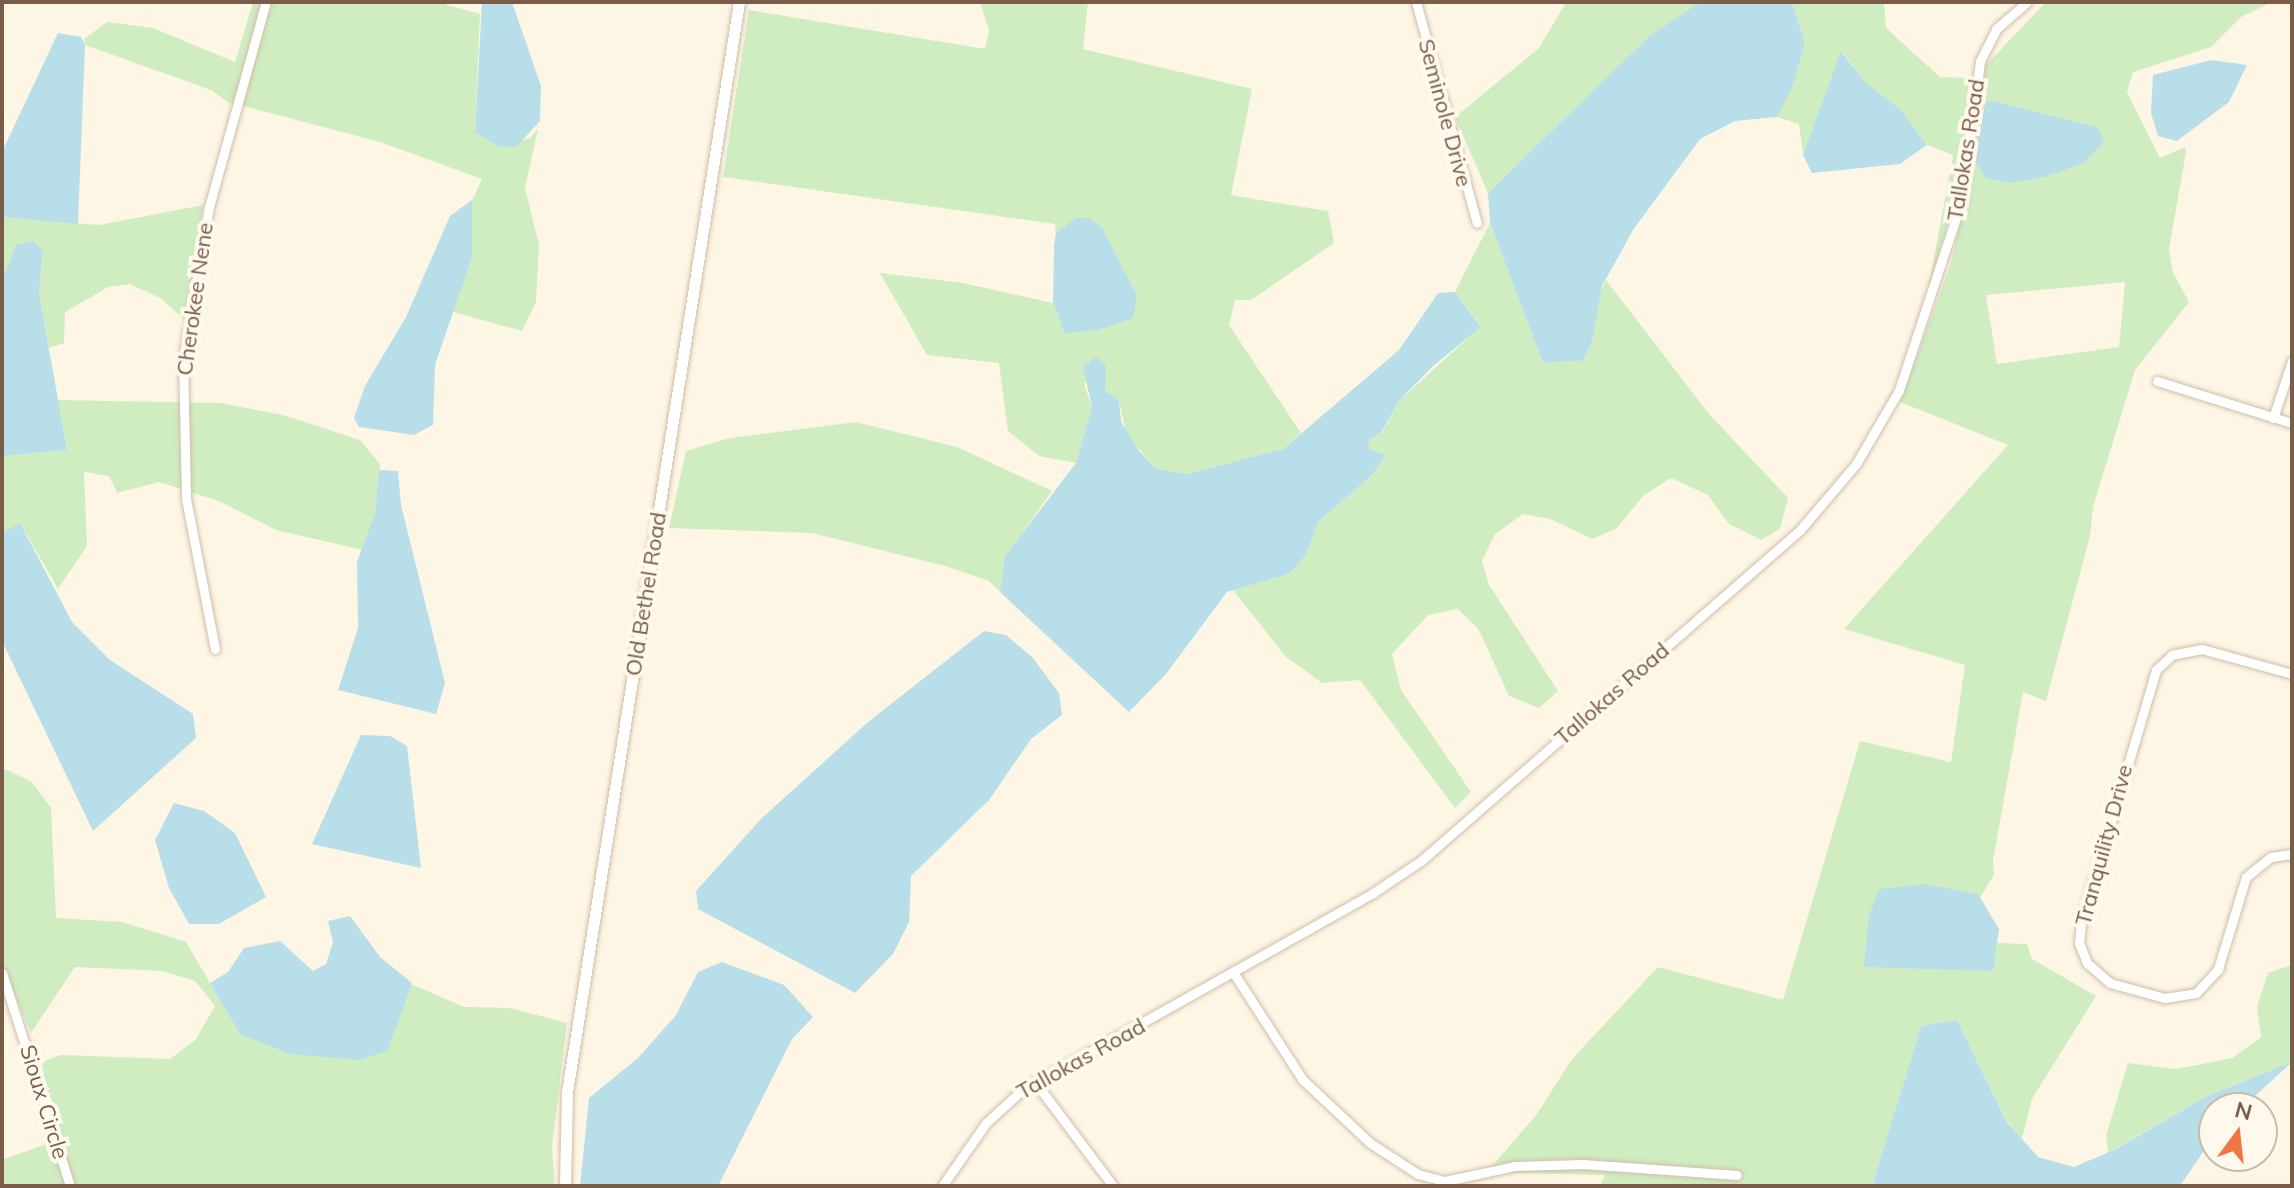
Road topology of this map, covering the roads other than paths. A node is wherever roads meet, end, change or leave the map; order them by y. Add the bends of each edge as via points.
1 (266, 2) edge
2 (739, 2) edge
3 (1416, 2) edge
4 (2027, 2) edge
5 (1477, 223) dead end
6 (2292, 361) edge
7 (2157, 381) dead end
8 (2273, 418) junction
9 (2292, 423) edge
10 (215, 649) dead end
11 (2292, 674) edge
12 (2292, 854) edge
13 (1233, 972) junction
14 (2, 973) edge
15 (1035, 1082) junction
16 (1737, 1175) dead end
17 (70, 1186) edge
18 (565, 1186) edge
19 (942, 1186) edge
20 (1113, 1186) edge

1 - 10 street, Cherokee Nene via 209,207 183,360 186,499
2 - 18 street, Old Bethel Road via 567,1092
3 - 5 street, Seminole Drive
4 - 13 street, Tallokas Road via 1996,29 1980,61 1962,200 1899,390 1835,490 1740,585 1422,860
6 - 8 street
7 - 8 street
8 - 9 street
11 - 12 street, Tranquility Drive via 2202,649 2181,650 2156,670 2081,924 2082,954 2110,983 2165,998 2196,993 2218,969 2246,877 2261,862
13 - 15 street, Tallokas Road
13 - 16 street via 1303,1080 1370,1143 1418,1174 1445,1181 1515,1166 1584,1164
14 - 17 street, Sioux Circle
15 - 19 street, Tallokas Road via 992,1116
15 - 20 street

